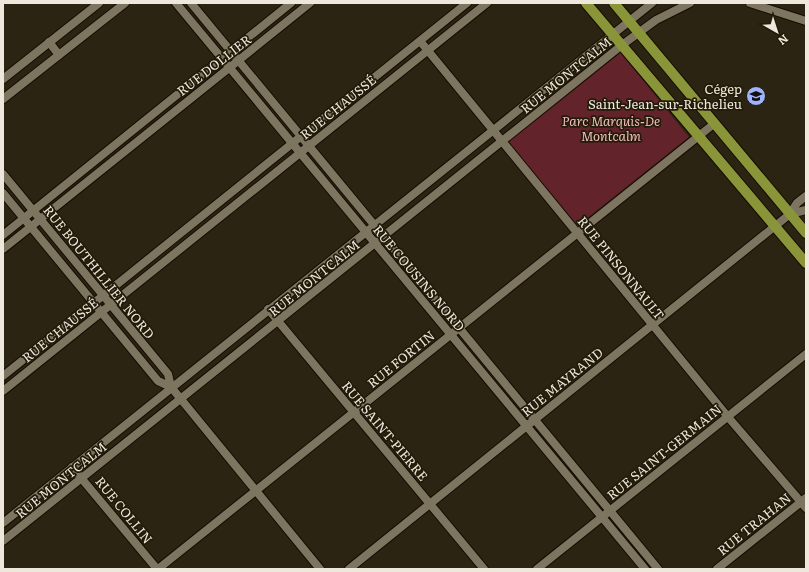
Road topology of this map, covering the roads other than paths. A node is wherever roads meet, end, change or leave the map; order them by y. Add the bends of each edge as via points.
1 (99, 3) edge
2 (125, 3) edge
3 (176, 3) edge
4 (191, 3) edge
5 (292, 3) edge
6 (310, 3) edge
7 (467, 3) edge
8 (487, 3) edge
9 (586, 3) edge
10 (614, 3) edge
11 (652, 3) edge
12 (690, 3) edge
13 (750, 3) edge
14 (806, 21) edge
15 (629, 22) junction
16 (639, 32) junction
17 (612, 34) junction
18 (420, 41) junction
19 (49, 42) junction
20 (622, 46) junction
21 (427, 50) junction
22 (231, 52) junction
23 (59, 55) junction
24 (222, 59) junction
25 (239, 61) junction
26 (229, 68) junction
27 (3, 79) edge
28 (3, 99) edge
29 (715, 124) junction
30 (493, 130) junction
31 (126, 136) junction
32 (301, 137) junction
33 (699, 137) junction
34 (502, 142) junction
35 (133, 144) junction
36 (292, 144) junction
37 (308, 146) junction
38 (300, 153) junction
39 (3, 174) edge
40 (3, 193) edge
41 (806, 196) edge
42 (33, 210) junction
43 (806, 210) edge
44 (790, 214) junction
45 (23, 219) junction
46 (40, 219) junction
47 (197, 220) junction
48 (374, 225) junction
49 (31, 227) junction
50 (775, 227) junction
51 (205, 230) junction
52 (365, 232) junction
53 (806, 233) edge
54 (578, 234) junction
55 (3, 235) edge
56 (384, 237) junction
57 (375, 244) junction
58 (3, 249) edge
59 (806, 263) edge
60 (102, 296) junction
61 (93, 303) junction
62 (111, 304) junction
63 (268, 309) junction
64 (101, 312) junction
65 (278, 322) junction
66 (653, 325) junction
67 (459, 328) junction
68 (451, 335) junction
69 (806, 354) edge
70 (3, 376) edge
71 (4, 388) edge
72 (170, 388) junction
73 (180, 399) junction
74 (354, 412) junction
75 (728, 417) junction
76 (535, 420) junction
77 (526, 426) junction
78 (72, 466) junction
79 (82, 478) junction
80 (256, 491) junction
81 (804, 502) edge
82 (430, 504) junction
83 (610, 511) junction
84 (602, 517) junction
85 (3, 523) edge
86 (3, 541) edge
87 (157, 569) edge
88 (320, 569) edge
89 (349, 569) edge
90 (484, 569) edge
91 (537, 569) edge
92 (645, 569) edge
93 (658, 569) edge
94 (717, 569) edge

1 - 19 street
2 - 23 street
3 - 24 street, RUE COUSINS NORD
4 - 22 street, RUE COUSINS NORD
5 - 22 street, RUE DOLLIER
6 - 25 street, RUE DOLLIER
7 - 18 street, RUE CHAUSSÉ
8 - 21 street, RUE CHAUSSÉ
9 - 17 main road
10 - 15 main road
11 - 15 street, RUE MONTCALM
12 - 16 street, RUE MONTCALM via 656,20
13 - 14 street
15 - 16 main road
15 - 17 street, RUE MONTCALM
16 - 20 street, RUE MONTCALM
16 - 29 main road
17 - 20 main road
17 - 30 street, RUE MONTCALM
18 - 21 street, RUE PINSONNAULT
18 - 32 street, RUE CHAUSSÉ
19 - 23 street
19 - 27 street
20 - 33 main road
20 - 34 street, RUE MONTCALM
21 - 30 street, RUE PINSONNAULT
21 - 37 street, RUE CHAUSSÉ
22 - 24 street, RUE DOLLIER
22 - 25 street, RUE COUSINS NORD
23 - 28 street
24 - 26 street, RUE COUSINS NORD
24 - 31 street, RUE DOLLIER
25 - 26 street, RUE DOLLIER
25 - 32 street, RUE COUSINS NORD
26 - 35 street, RUE DOLLIER
26 - 36 street, RUE COUSINS NORD
29 - 33 street, RUE FORTIN
29 - 44 main road
30 - 34 street, RUE PINSONNAULT
30 - 48 street, RUE MONTCALM
31 - 35 street
31 - 42 street, RUE DOLLIER
32 - 36 street, RUE CHAUSSÉ
32 - 37 street, RUE COUSINS NORD
33 - 50 main road
33 - 54 street, RUE FORTIN
34 - 54 street, RUE PINSONNAULT
34 - 56 street, RUE MONTCALM
35 - 46 street, RUE DOLLIER
36 - 38 street, RUE COUSINS NORD
36 - 47 street, RUE CHAUSSÉ
37 - 38 street, RUE CHAUSSÉ
37 - 48 street, RUE COUSINS NORD
38 - 51 street, RUE CHAUSSÉ
38 - 52 street, RUE COUSINS NORD
39 - 42 street, RUE BOUTHILLIER NORD
40 - 45 street, RUE BOUTHILLIER NORD
41 - 44 street, RUE MAYRAND via 797,203
42 - 45 street, RUE DOLLIER
42 - 46 street, RUE BOUTHILLIER NORD
43 - 44 street, RUE MAYRAND
44 - 50 street, RUE MAYRAND
44 - 53 main road
45 - 49 street, RUE BOUTHILLIER NORD
45 - 55 street, RUE DOLLIER
46 - 49 street, RUE DOLLIER
46 - 60 street, RUE BOUTHILLIER NORD
47 - 51 street
47 - 60 street, RUE CHAUSSÉ
48 - 52 street, RUE MONTCALM
48 - 56 street, RUE COUSINS NORD
49 - 58 street, RUE DOLLIER
49 - 61 street, RUE BOUTHILLIER NORD
50 - 59 main road
50 - 66 street, RUE MAYRAND
51 - 62 street, RUE CHAUSSÉ
52 - 57 street, RUE COUSINS NORD
52 - 63 street, RUE MONTCALM
54 - 66 street, RUE PINSONNAULT
54 - 67 street, RUE FORTIN
56 - 57 street, RUE MONTCALM
56 - 67 street, RUE COUSINS NORD
57 - 65 street, RUE MONTCALM
57 - 68 street, RUE COUSINS NORD
60 - 61 street, RUE CHAUSSÉ
60 - 62 street, RUE BOUTHILLIER NORD
61 - 64 street, RUE BOUTHILLIER NORD
61 - 70 street, RUE CHAUSSÉ
62 - 64 street, RUE CHAUSSÉ
62 - 72 street, RUE BOUTHILLIER NORD via 168,374
63 - 65 street, RUE SAINT-PIERRE
63 - 72 street, RUE MONTCALM
64 - 71 street, RUE CHAUSSÉ
64 - 72 street, RUE BOUTHILLIER NORD via 158,381
65 - 73 street, RUE MONTCALM
65 - 74 street, RUE SAINT-PIERRE
66 - 75 street, RUE PINSONNAULT
66 - 76 street, RUE MAYRAND
67 - 68 street, RUE FORTIN
67 - 76 street, RUE COUSINS NORD
68 - 74 street, RUE FORTIN
68 - 77 street, RUE COUSINS NORD
69 - 75 street, RUE SAINT-GERMAIN
72 - 73 street, RUE BOUTHILLIER NORD
72 - 78 street, RUE MONTCALM
73 - 79 street, RUE MONTCALM
73 - 80 street, RUE BOUTHILLIER NORD
74 - 80 street, RUE FORTIN
74 - 82 street, RUE SAINT-PIERRE
75 - 81 street, RUE PINSONNAULT
75 - 83 street, RUE SAINT-GERMAIN
76 - 77 street, RUE MAYRAND
76 - 83 street, RUE COUSINS NORD
77 - 82 street, RUE MAYRAND
77 - 84 street, RUE COUSINS NORD
78 - 79 street, RUE COLLIN
78 - 85 street, RUE MONTCALM
79 - 86 street, RUE MONTCALM
79 - 87 street, RUE COLLIN
80 - 87 street, RUE FORTIN
80 - 88 street, RUE BOUTHILLIER NORD
81 - 94 street, RUE TRAHAN
82 - 89 street, RUE MAYRAND
82 - 90 street, RUE SAINT-PIERRE
83 - 84 street, RUE SAINT-GERMAIN
83 - 93 street, RUE COUSINS NORD
84 - 91 street, RUE SAINT-GERMAIN
84 - 92 street, RUE COUSINS NORD

